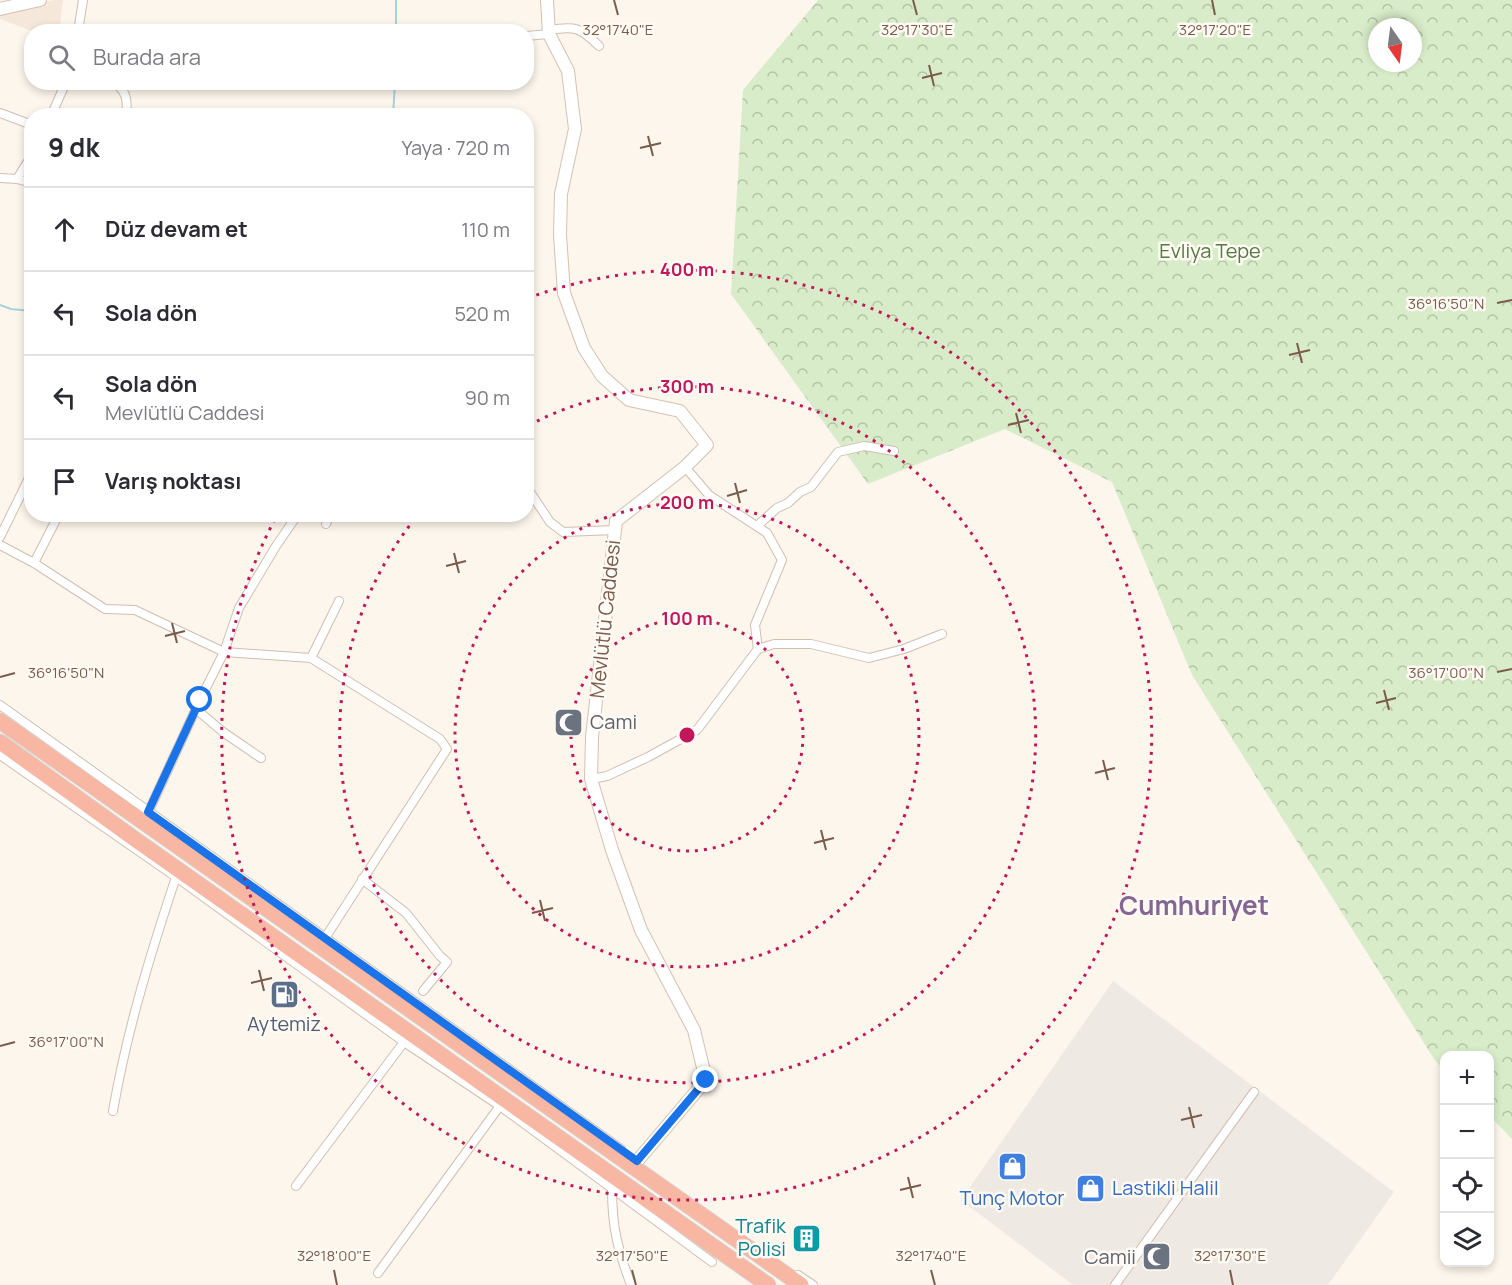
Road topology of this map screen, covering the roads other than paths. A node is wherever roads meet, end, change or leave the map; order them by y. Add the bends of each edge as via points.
1 (40, 0) edge
2 (83, 0) edge
3 (547, 0) edge
4 (0, 9) edge
5 (79, 24) edge
6 (549, 32) junction
7 (534, 35) edge
8 (599, 46) dead end
9 (62, 90) edge
10 (123, 90) edge
11 (55, 108) edge
12 (127, 108) edge
13 (0, 113) edge
14 (24, 122) edge
15 (24, 168) edge
16 (0, 178) edge
17 (17, 179) junction
18 (24, 181) edge
19 (894, 451) dead end
20 (685, 467) junction
21 (24, 488) edge
22 (534, 498) edge
23 (55, 522) edge
24 (292, 522) edge
25 (757, 526) junction
26 (615, 530) junction
27 (0, 537) edge
28 (0, 546) edge
29 (34, 563) junction
30 (339, 601) dead end
31 (942, 634) dead end
32 (758, 649) junction
33 (224, 652) junction
34 (311, 658) junction
35 (0, 705) edge
36 (196, 709) junction
37 (0, 721) edge
38 (0, 742) edge
39 (0, 755) edge
40 (261, 758) dead end
41 (591, 779) junction
42 (146, 818) junction
43 (133, 838) junction
44 (177, 873) junction
45 (362, 879) junction
46 (325, 938) junction
47 (423, 991) dead end
48 (407, 1037) junction
49 (1254, 1092) dead end
50 (502, 1103) junction
51 (113, 1111) dead end
52 (635, 1163) junction
53 (296, 1186) dead end
54 (612, 1189) junction
55 (712, 1262) dead end
56 (378, 1273) dead end
57 (631, 1285) edge
58 (768, 1285) edge
59 (801, 1285) edge
60 (813, 1285) edge
61 (1115, 1285) edge

1 - 4 street
2 - 5 street
3 - 6 street, Mevlütlü Caddesi
6 - 7 street
6 - 8 street via 572,27 584,31
6 - 20 street, Mevlütlü Caddesi via 568,71 575,129 561,194 564,293 584,348 603,376 629,400 680,411 707,445
9 - 11 street
10 - 12 street
13 - 14 street
15 - 17 street
16 - 17 street
17 - 18 street
19 - 25 street via 864,446 838,452 811,487
20 - 25 street via 709,495
20 - 26 street, Mevlütlü Caddesi via 616,521
21 - 27 street
22 - 26 street via 550,522 563,532
23 - 29 street
24 - 33 street via 239,608
25 - 32 street via 766,532 782,560 755,625
26 - 41 street, Mevlütlü Caddesi via 592,737
28 - 29 street
29 - 33 street via 105,609 135,610
30 - 34 street
31 - 32 street via 869,658 811,644 774,644
32 - 41 street via 697,730 648,758 608,776
33 - 34 street
33 - 36 street
34 - 45 street via 440,739 447,748
35 - 42 street
36 - 40 street
36 - 42 street
37 - 42 highway
38 - 43 highway
39 - 44 street
41 - 52 street, Mevlütlü Caddesi via 641,930 694,1030 706,1080
42 - 43 highway
42 - 46 street
42 - 52 highway
43 - 44 highway
44 - 48 highway
44 - 51 street via 152,948
45 - 46 street
45 - 47 street via 406,913 447,962
46 - 52 street
48 - 50 highway
48 - 53 street
49 - 61 street
50 - 54 street
50 - 56 street
50 - 58 highway
52 - 59 highway
52 - 60 street
54 - 55 street
54 - 57 street via 614,1231

